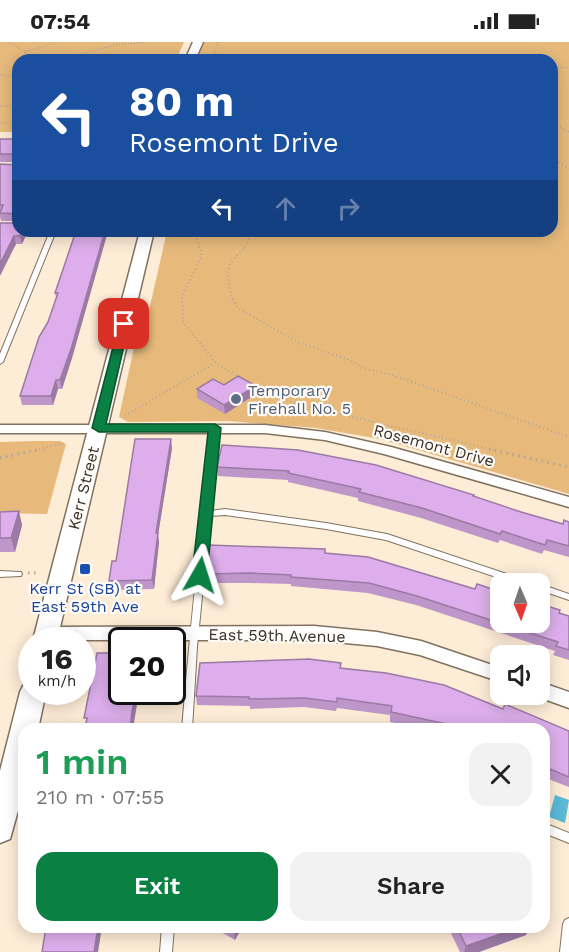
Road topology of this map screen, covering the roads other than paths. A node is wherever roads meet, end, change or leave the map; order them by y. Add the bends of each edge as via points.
1 (51, 237) edge
2 (146, 237) edge
3 (0, 362) edge
4 (99, 428) junction
5 (215, 428) junction
6 (0, 429) edge
7 (569, 502) edge
8 (206, 514) junction
9 (18, 573) dead end
10 (495, 573) edge
11 (0, 574) edge
12 (550, 590) edge
13 (569, 597) edge
14 (49, 627) edge
15 (194, 633) junction
16 (96, 636) edge
17 (490, 671) edge
18 (550, 693) edge
19 (569, 700) edge
20 (30, 705) edge
21 (26, 723) edge
22 (187, 723) edge
23 (18, 754) edge
24 (0, 829) edge
25 (550, 830) edge
26 (569, 838) edge
27 (569, 924) edge
28 (168, 933) edge
29 (166, 952) edge
30 (566, 952) edge

1 - 3 lane
2 - 4 street, Kerr Street
4 - 5 street, Rosemont Drive
4 - 6 street, Rosemont Drive
4 - 14 street, Kerr Street
5 - 7 street, Rosemont Drive via 265,429 348,441
5 - 8 lane
8 - 10 lane via 225,512 387,537
8 - 15 lane
9 - 11 lane
12 - 13 lane
15 - 16 street, East 59th Avenue
15 - 17 street, East 59th Avenue via 314,633 376,639 421,648
15 - 22 lane
18 - 19 street
20 - 21 street
23 - 24 street
25 - 26 lane
27 - 30 lane
28 - 29 lane

